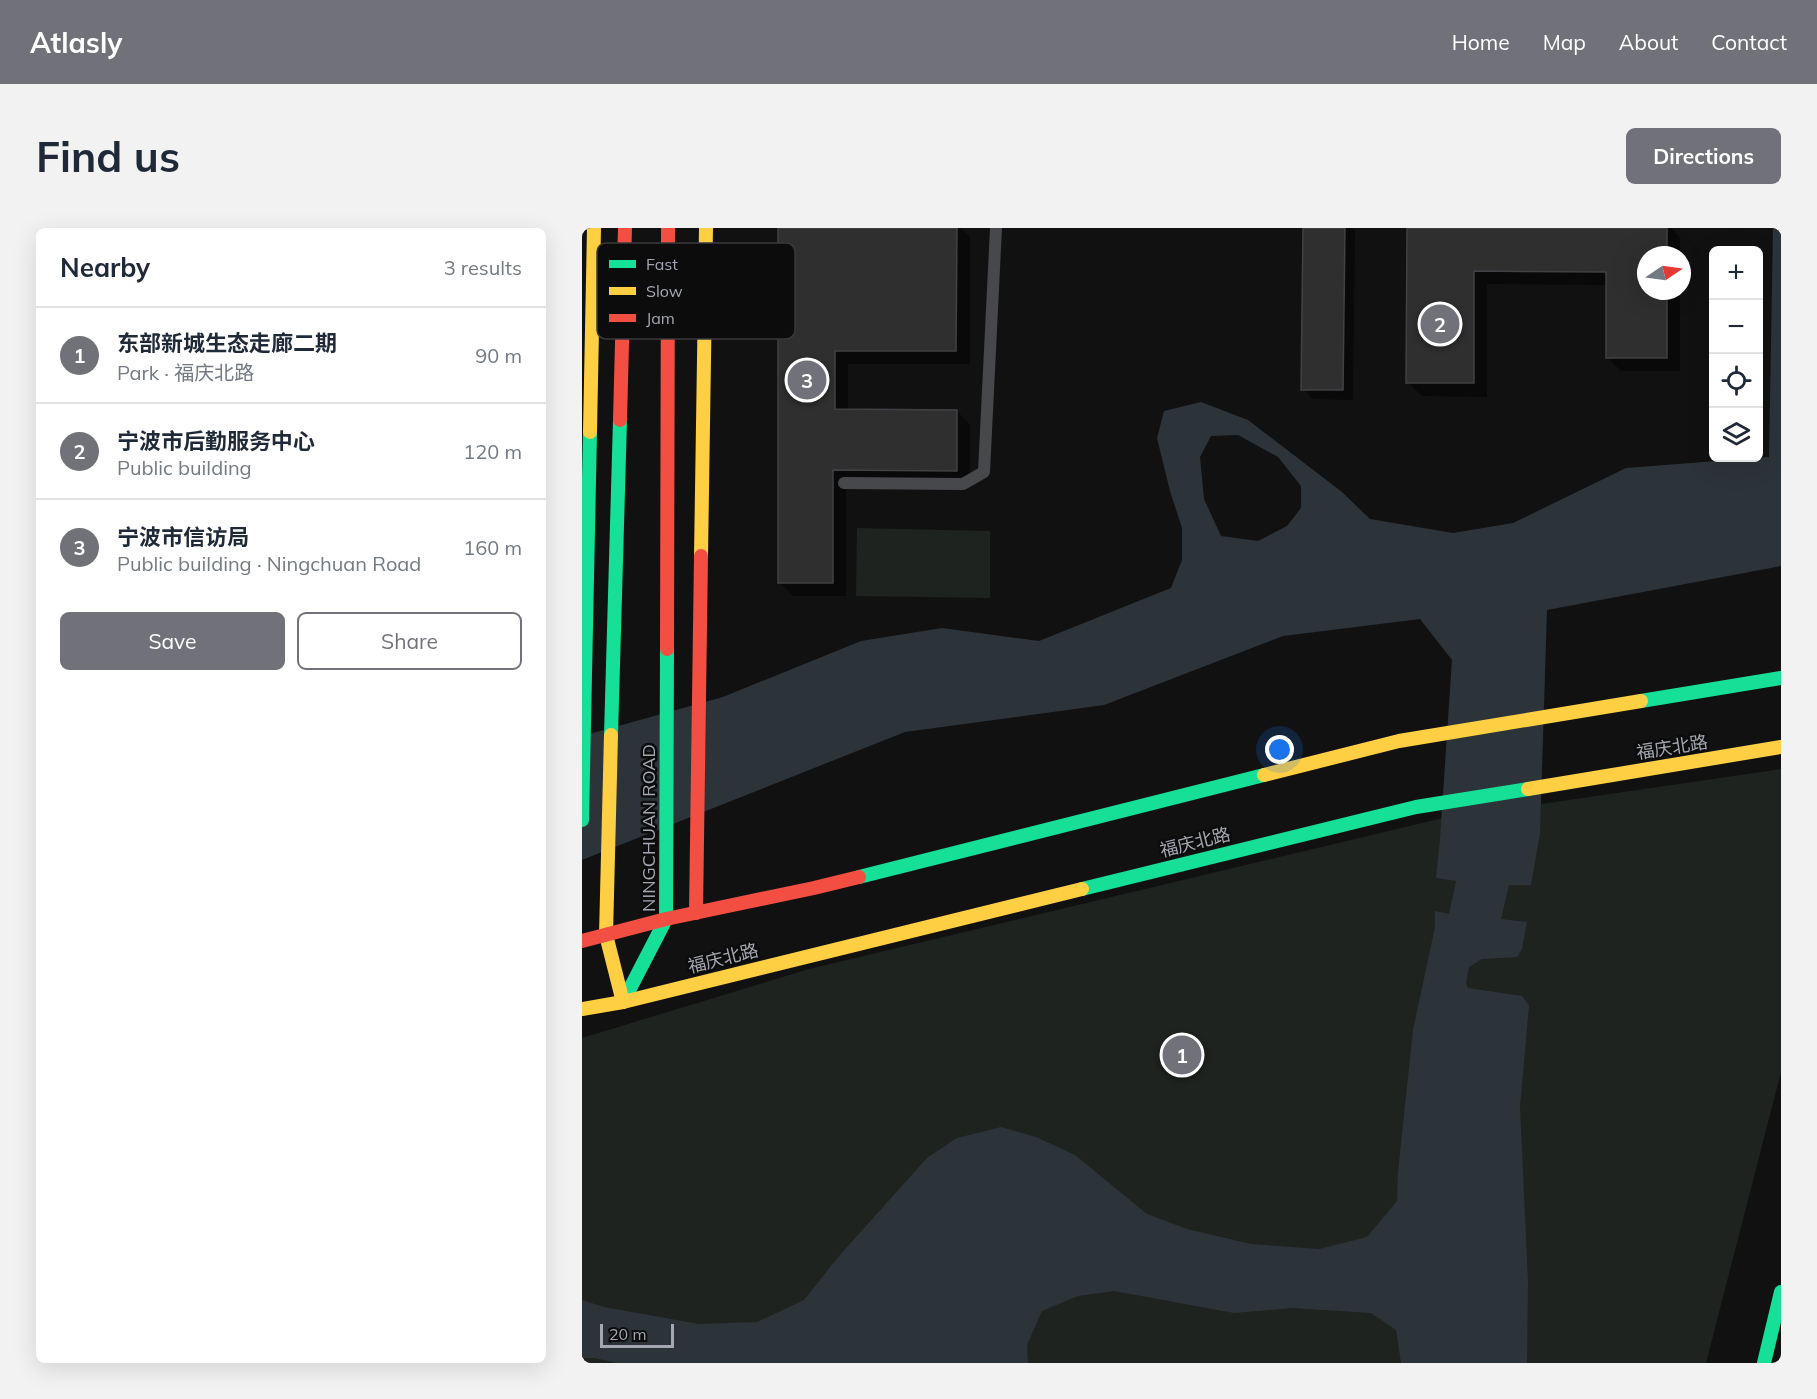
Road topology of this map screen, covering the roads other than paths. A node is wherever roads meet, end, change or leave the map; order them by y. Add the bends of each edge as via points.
1 (594, 228) edge
2 (625, 228) edge
3 (668, 228) edge
4 (706, 228) edge
5 (996, 228) edge
6 (625, 243) edge
7 (668, 243) edge
8 (706, 243) edge
9 (622, 339) edge
10 (668, 339) edge
11 (704, 339) edge
12 (844, 483) dead end
13 (1781, 678) edge
14 (1781, 747) edge
15 (582, 820) edge
16 (696, 913) junction
17 (666, 919) junction
18 (606, 935) junction
19 (582, 941) edge
20 (623, 1002) junction
21 (582, 1009) edge
22 (1781, 1292) edge
23 (1764, 1363) edge

1 - 15 main road
2 - 6 main road, NINGCHUAN ROAD
3 - 7 main road, NINGCHUAN ROAD
4 - 8 main road
5 - 12 lane via 984,472 963,484
9 - 18 main road, NINGCHUAN ROAD
10 - 17 main road, NINGCHUAN ROAD
11 - 16 main road
13 - 16 main road via 1399,741 814,888
14 - 20 main road, 福庆北路 via 1416,807
16 - 17 main road
17 - 18 main road
17 - 20 main road, NINGCHUAN ROAD
18 - 19 main road
18 - 20 main road, NINGCHUAN ROAD
20 - 21 main road, 福庆北路
22 - 23 main road

